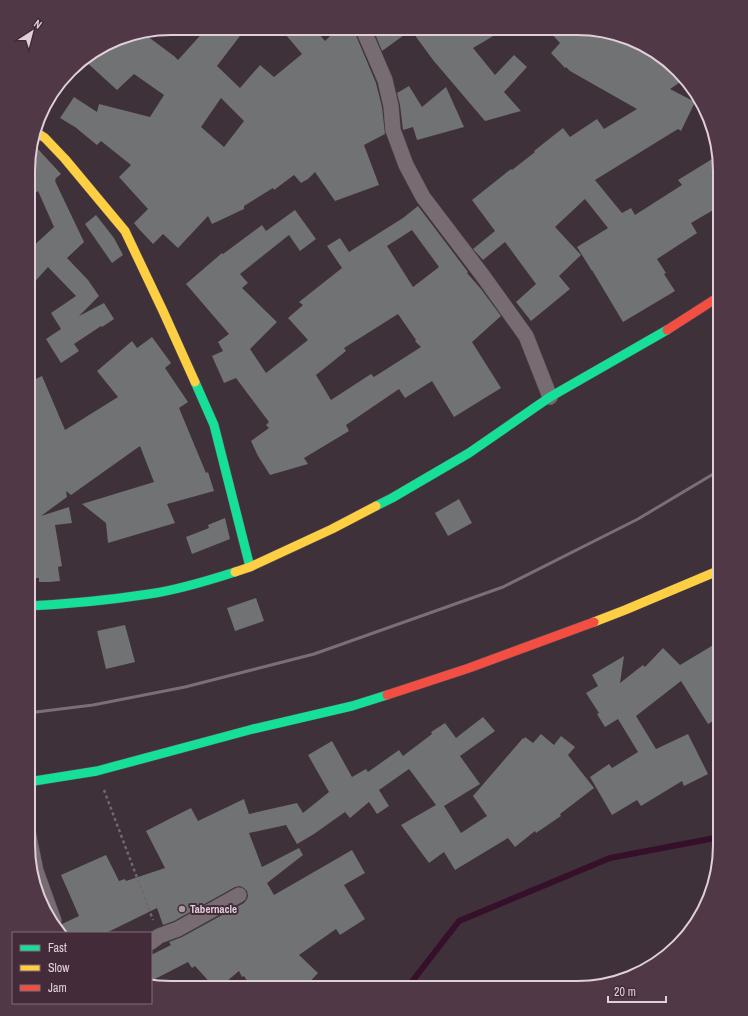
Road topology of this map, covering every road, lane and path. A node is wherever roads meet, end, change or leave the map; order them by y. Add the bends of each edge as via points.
1 (366, 35) edge
2 (40, 135) edge
3 (713, 300) edge
4 (550, 397) junction
5 (250, 567) junction
6 (713, 573) edge
7 (35, 606) edge
8 (97, 771) junction
9 (35, 781) edge
10 (239, 895) dead end
11 (155, 939) edge

1 - 4 street via 385,80 393,130 406,166 423,197 526,336
2 - 5 street via 65,159 125,231 164,311 214,425
3 - 4 street via 657,336
4 - 5 street via 469,453 392,498 332,530
5 - 7 street via 207,581 150,594
6 - 8 street via 624,610 469,668 352,706 253,729
8 - 9 street
8 - 11 path
10 - 11 street via 178,930

